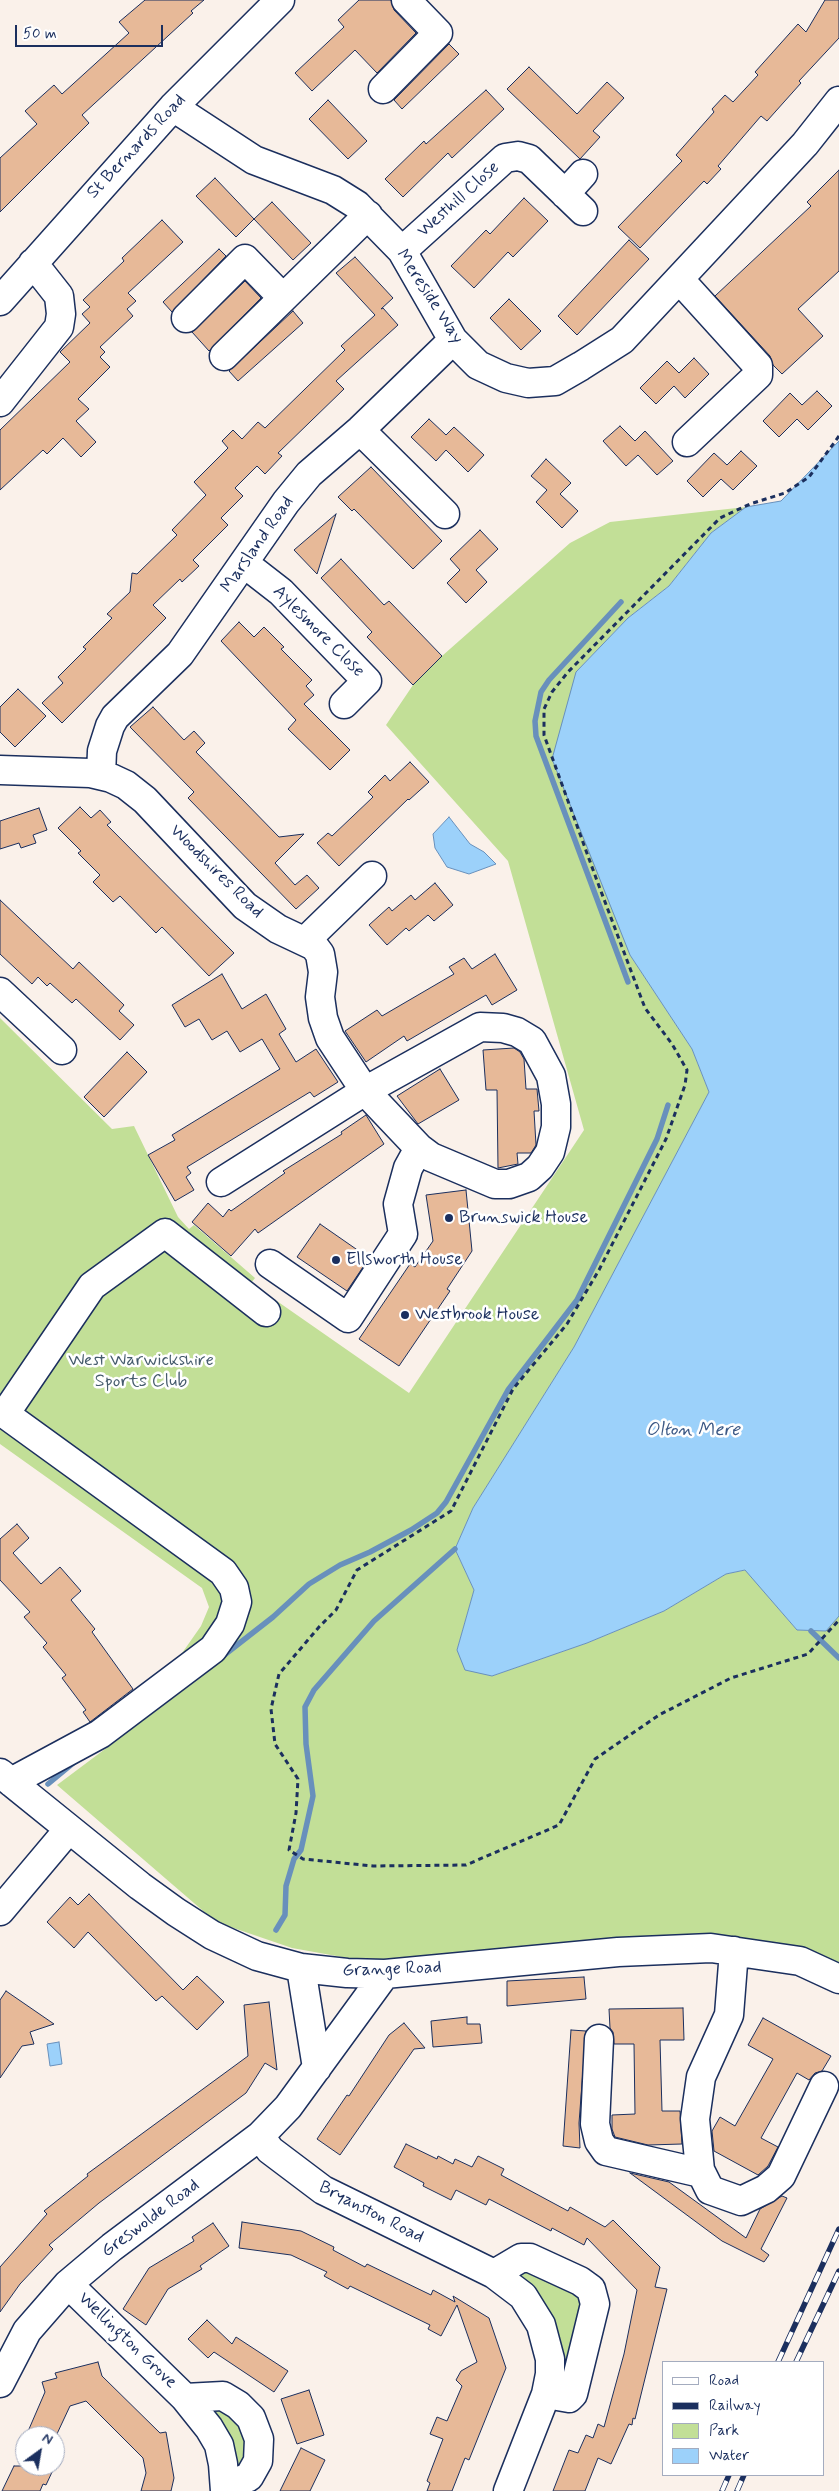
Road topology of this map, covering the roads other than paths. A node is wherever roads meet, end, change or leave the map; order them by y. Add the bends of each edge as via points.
1 (280, 0) edge
2 (406, 0) edge
3 (383, 89) dead end
4 (839, 100) edge
5 (173, 107) junction
6 (583, 174) dead end
7 (368, 215) junction
8 (402, 251) junction
9 (33, 262) junction
10 (680, 280) junction
11 (283, 298) junction
12 (0, 301) edge
13 (186, 318) dead end
14 (453, 340) junction
15 (224, 356) dead end
16 (0, 402) edge
17 (360, 430) junction
18 (687, 442) dead end
19 (445, 514) dead end
20 (245, 564) junction
21 (344, 704) dead end
22 (0, 770) edge
23 (101, 775) junction
24 (372, 876) dead end
25 (305, 941) junction
26 (0, 992) edge
27 (62, 1050) dead end
28 (365, 1091) junction
29 (413, 1158) junction
30 (220, 1182) dead end
31 (270, 1264) dead end
32 (266, 1312) dead end
33 (2, 1412) edge
34 (5, 1778) edge
35 (69, 1829) junction
36 (0, 1911) edge
37 (734, 1950) junction
38 (301, 1968) junction
39 (385, 1974) junction
40 (839, 1979) edge
41 (599, 2039) dead end
42 (317, 2068) junction
43 (824, 2086) dead end
44 (260, 2136) junction
45 (701, 2173) junction
46 (494, 2274) junction
47 (68, 2284) junction
48 (0, 2383) edge
49 (546, 2394) junction
50 (185, 2398) junction
51 (226, 2489) edge
52 (508, 2491) edge

1 - 5 street, St Bernards Road
2 - 3 street via 438,33
4 - 10 street, Mereside Way via 805,144
5 - 7 street, Mereside Way via 254,160 333,190
5 - 9 street, St Bernards Road
6 - 8 street, Westhill Close via 574,202 529,159 518,156 505,158
7 - 8 street, Mereside Way
7 - 11 street
8 - 14 street, Mereside Way
9 - 12 street, St Bernards Road
9 - 16 street via 59,296 60,327
10 - 14 street, Mereside Way via 622,340 555,381 528,383 506,378 478,365
10 - 18 street via 758,366 758,375
11 - 13 street via 245,259
11 - 15 street
14 - 17 street, Marsland Road
17 - 19 street
17 - 20 street, Marsland Road via 309,474
20 - 21 street, Aylesmore Close via 281,592 367,681
20 - 23 street, Marsland Road via 180,654 115,717 102,751
22 - 23 street, Woodshires Road
23 - 25 street, Woodshires Road via 126,785 145,800 245,906 278,929
24 - 25 street
25 - 28 street, Woodshires Road via 320,954 323,972 320,996 330,1038
26 - 27 street
28 - 29 street, Woodshires Road
28 - 29 street, Woodshires Road via 480,1028 503,1028 532,1041 551,1076 556,1104 556,1127 550,1152 540,1167 529,1177 509,1184 495,1184 431,1157
28 - 30 street, Woodshires Road
29 - 31 street via 398,1204 403,1234 348,1318
32 - 33 street via 166,1234 92,1286
33 - 34 street via 223,1572 234,1588 237,1602 230,1624 213,1649 100,1734
34 - 35 street, Grange Road
35 - 36 street
35 - 38 street, Grange Road via 140,1886 212,1935 257,1956
37 - 39 street, Grange Road via 667,1949
37 - 40 street, Grange Road via 800,1961
37 - 45 street via 729,2015 701,2077 697,2102 695,2119
38 - 39 street, Grange Road via 346,1974
38 - 42 street
39 - 42 street, Greswolde Road
41 - 45 street via 595,2124 599,2141 606,2151
42 - 44 street, Greswolde Road via 288,2107
43 - 45 street via 781,2176 766,2189 741,2201 710,2190
44 - 46 street, Bryanston Road via 270,2150 323,2190
44 - 47 street, Greswolde Road
46 - 49 street, Bryanston Road via 523,2296 542,2325 550,2359
46 - 49 street via 521,2258 530,2258 591,2289 595,2304 574,2394 569,2398
47 - 48 street, Greswolde Road via 27,2331
47 - 50 street, Wellington Grove
49 - 52 street, Bryanston Road
50 - 51 street, Wellington Grove via 219,2445
50 - 51 street, Wellington Grove via 223,2396 251,2418 259,2439 258,2461 249,2477

